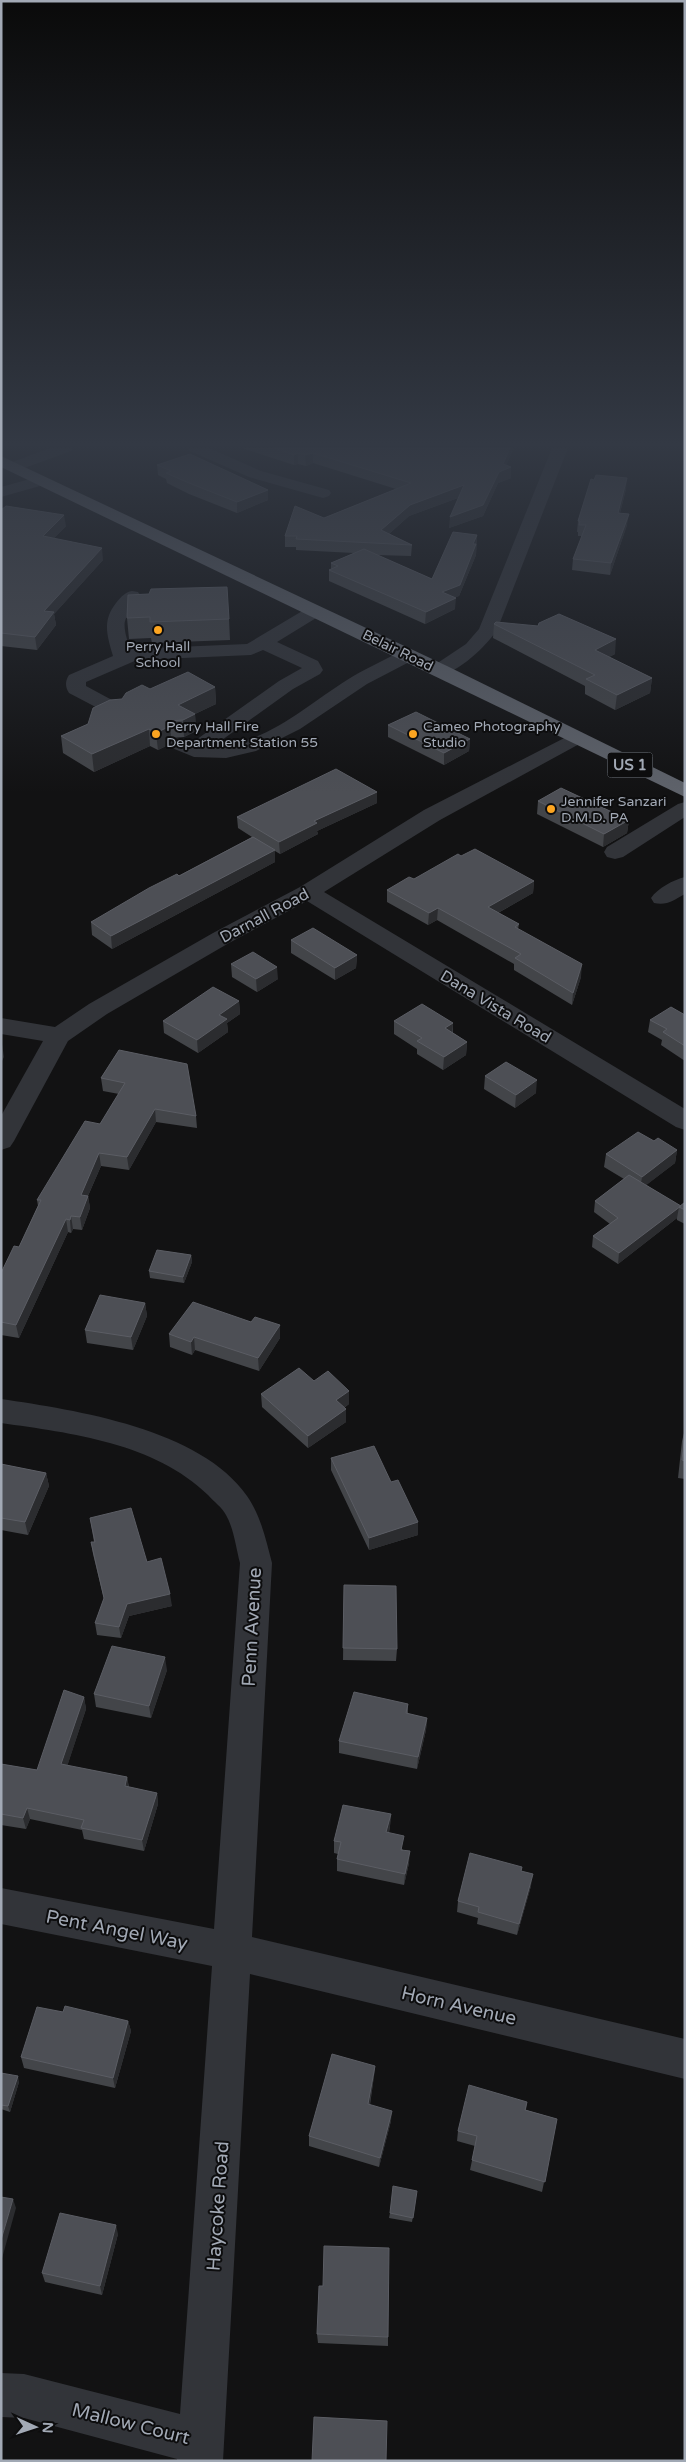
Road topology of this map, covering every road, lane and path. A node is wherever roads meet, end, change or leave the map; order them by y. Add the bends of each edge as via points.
1 (214, 563) edge
2 (515, 563) edge
3 (132, 596) edge
4 (315, 611) junction
5 (262, 642) junction
6 (408, 655) junction
7 (123, 657) junction
8 (440, 670) junction
9 (116, 710) edge
10 (576, 738) junction
11 (685, 791) edge
12 (685, 808) edge
13 (615, 852) dead end
14 (685, 884) edge
15 (308, 892) junction
16 (662, 898) dead end
17 (1, 1026) edge
18 (59, 1036) junction
19 (685, 1121) edge
20 (1, 1141) edge
21 (1, 1411) edge
22 (1, 1906) edge
23 (233, 1951) junction
24 (685, 2059) edge
25 (1, 2395) edge
26 (201, 2451) edge

1 - 4 highway, Belair Road / US 1
2 - 8 street via 488,630 473,648
3 - 7 street via 118,610 113,623
4 - 5 street
4 - 6 highway, Belair Road / US 1
5 - 6 street via 311,665 313,670 186,748 225,752 259,744 355,683
5 - 7 street via 243,650
6 - 8 highway, Belair Road / US 1
7 - 9 street via 76,679 76,689
8 - 10 highway, Belair Road / US 1
10 - 11 highway, Belair Road / US 1
10 - 15 street, Darnall Road via 432,816
12 - 13 street
14 - 16 street
15 - 18 street, Darnall Road via 106,1004
15 - 19 street, Dana Vista Road
17 - 18 street
18 - 20 street, Darnall Road
21 - 23 street, Penn Avenue via 100,1430 159,1448 214,1480 233,1500 245,1522 256,1562
22 - 23 street, Pent Angel Way
23 - 24 street, Horn Avenue
23 - 26 street, Haycoke Road
25 - 26 street, Mallow Court via 24,2396

